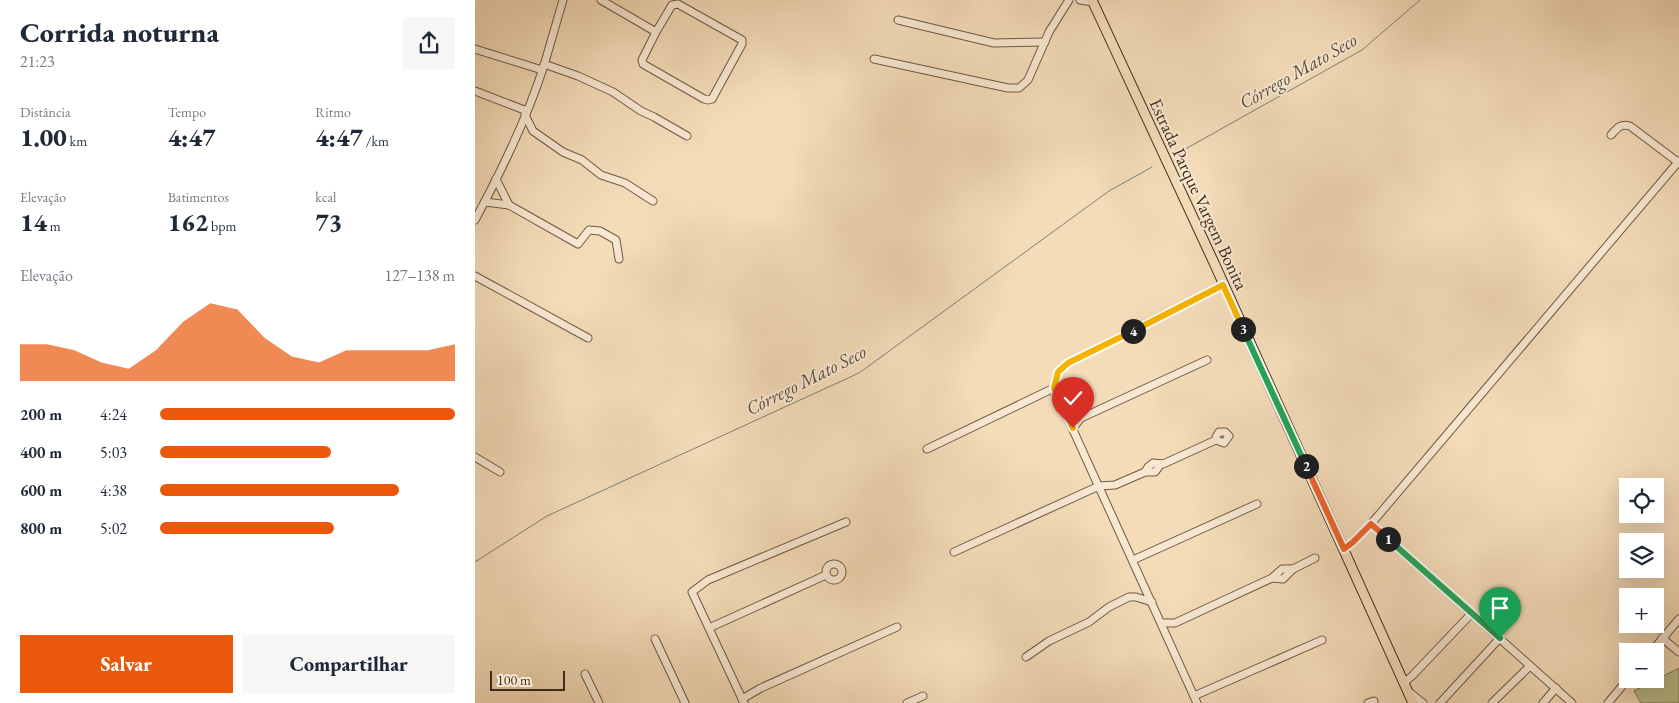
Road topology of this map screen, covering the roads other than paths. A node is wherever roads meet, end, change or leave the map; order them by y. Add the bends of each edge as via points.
1 (563, 0) edge
2 (601, 0) edge
3 (1069, 0) edge
4 (1080, 0) edge
5 (1093, 1) edge
6 (898, 20) dead end
7 (656, 32) junction
8 (1045, 42) junction
9 (475, 49) edge
10 (874, 60) dead end
11 (543, 67) junction
12 (475, 91) edge
13 (526, 113) junction
14 (518, 130) junction
15 (533, 131) junction
16 (1611, 135) dead end
17 (687, 136) dead end
18 (1679, 162) edge
19 (496, 179) junction
20 (653, 201) dead end
21 (485, 202) junction
22 (509, 205) junction
23 (475, 220) edge
24 (619, 259) dead end
25 (475, 276) edge
26 (1223, 285) junction
27 (588, 338) dead end
28 (1207, 360) dead end
29 (1054, 388) junction
30 (1068, 418) junction
31 (1081, 418) junction
32 (1073, 428) junction
33 (1216, 440) dead end
34 (927, 450) dead end
35 (475, 458) edge
36 (501, 472) dead end
37 (1115, 485) junction
38 (1099, 486) junction
39 (1106, 500) junction
40 (1257, 504) dead end
41 (846, 522) dead end
42 (1371, 524) junction
43 (1344, 549) junction
44 (954, 552) dead end
45 (1315, 558) dead end
46 (1133, 560) junction
47 (827, 575) dead end
48 (1145, 588) junction
49 (1136, 598) junction
50 (1152, 602) junction
51 (1471, 614) junction
52 (1679, 619) edge
53 (1161, 623) junction
54 (1175, 624) junction
55 (897, 627) dead end
56 (709, 628) junction
57 (1166, 632) junction
58 (1500, 638) junction
59 (1662, 638) junction
60 (655, 639) dead end
61 (1322, 640) dead end
62 (1658, 643) edge
63 (1679, 652) edge
64 (1027, 657) dead end
65 (1530, 666) junction
66 (585, 674) dead end
67 (1405, 687) junction
68 (1556, 688) junction
69 (1621, 688) edge
70 (923, 696) dead end
71 (1196, 699) edge
72 (743, 701) edge
73 (599, 703) edge
74 (685, 703) edge
75 (907, 703) edge
76 (1413, 703) edge
77 (1423, 703) edge
78 (1440, 703) edge
79 (1492, 703) edge
80 (1543, 703) edge
81 (1573, 703) edge
82 (1608, 703) edge

1 - 11 street
2 - 7 street
3 - 8 street
4 - 5 street
5 - 26 main road, Estrada Parque Vargem Bonita
6 - 8 street via 994,43
7 - 7 street via 671,5 676,4 742,40 712,99 704,98 643,64 641,60
8 - 10 street via 1027,80 1016,89
9 - 11 street
11 - 13 street
11 - 17 street via 613,92 641,112
12 - 13 street
13 - 14 street
13 - 15 street
14 - 15 street
14 - 19 street
15 - 20 street via 601,175 625,183
16 - 18 street via 1625,124
18 - 42 street
19 - 21 street
19 - 22 street
21 - 22 street
21 - 23 street
22 - 24 street via 578,244 589,230 600,231 616,240
25 - 27 street
26 - 29 street via 1068,363 1058,372
26 - 43 main road, Estrada Parque Vargem Bonita
28 - 31 street
29 - 30 street
29 - 34 street
30 - 31 street
30 - 32 street
31 - 32 street
32 - 38 street
33 - 37 street via 1161,464 1150,465 1145,472
35 - 36 street
37 - 38 street
37 - 39 street
38 - 39 street
38 - 44 street
39 - 46 street
40 - 46 street
41 - 56 street via 708,580 692,592
42 - 43 street
42 - 51 street
43 - 67 main road, Estrada Parque Vargem Bonita
45 - 54 street via 1293,569 1283,579 1272,578
46 - 48 street
47 - 56 street
48 - 49 street
48 - 50 street
49 - 50 street
49 - 64 street via 1129,597 1109,607
50 - 53 street
51 - 58 street
51 - 67 street
52 - 59 street
53 - 54 street
53 - 57 street
54 - 57 street
55 - 72 street via 761,688
56 - 72 street
57 - 71 street
58 - 65 street
58 - 78 street
59 - 62 street
59 - 63 street
60 - 74 street
61 - 71 street
65 - 68 street
65 - 79 street
66 - 73 street
67 - 76 main road, Estrada Parque Vargem Bonita
67 - 77 street
68 - 80 street
68 - 81 street
69 - 82 street
70 - 75 street

